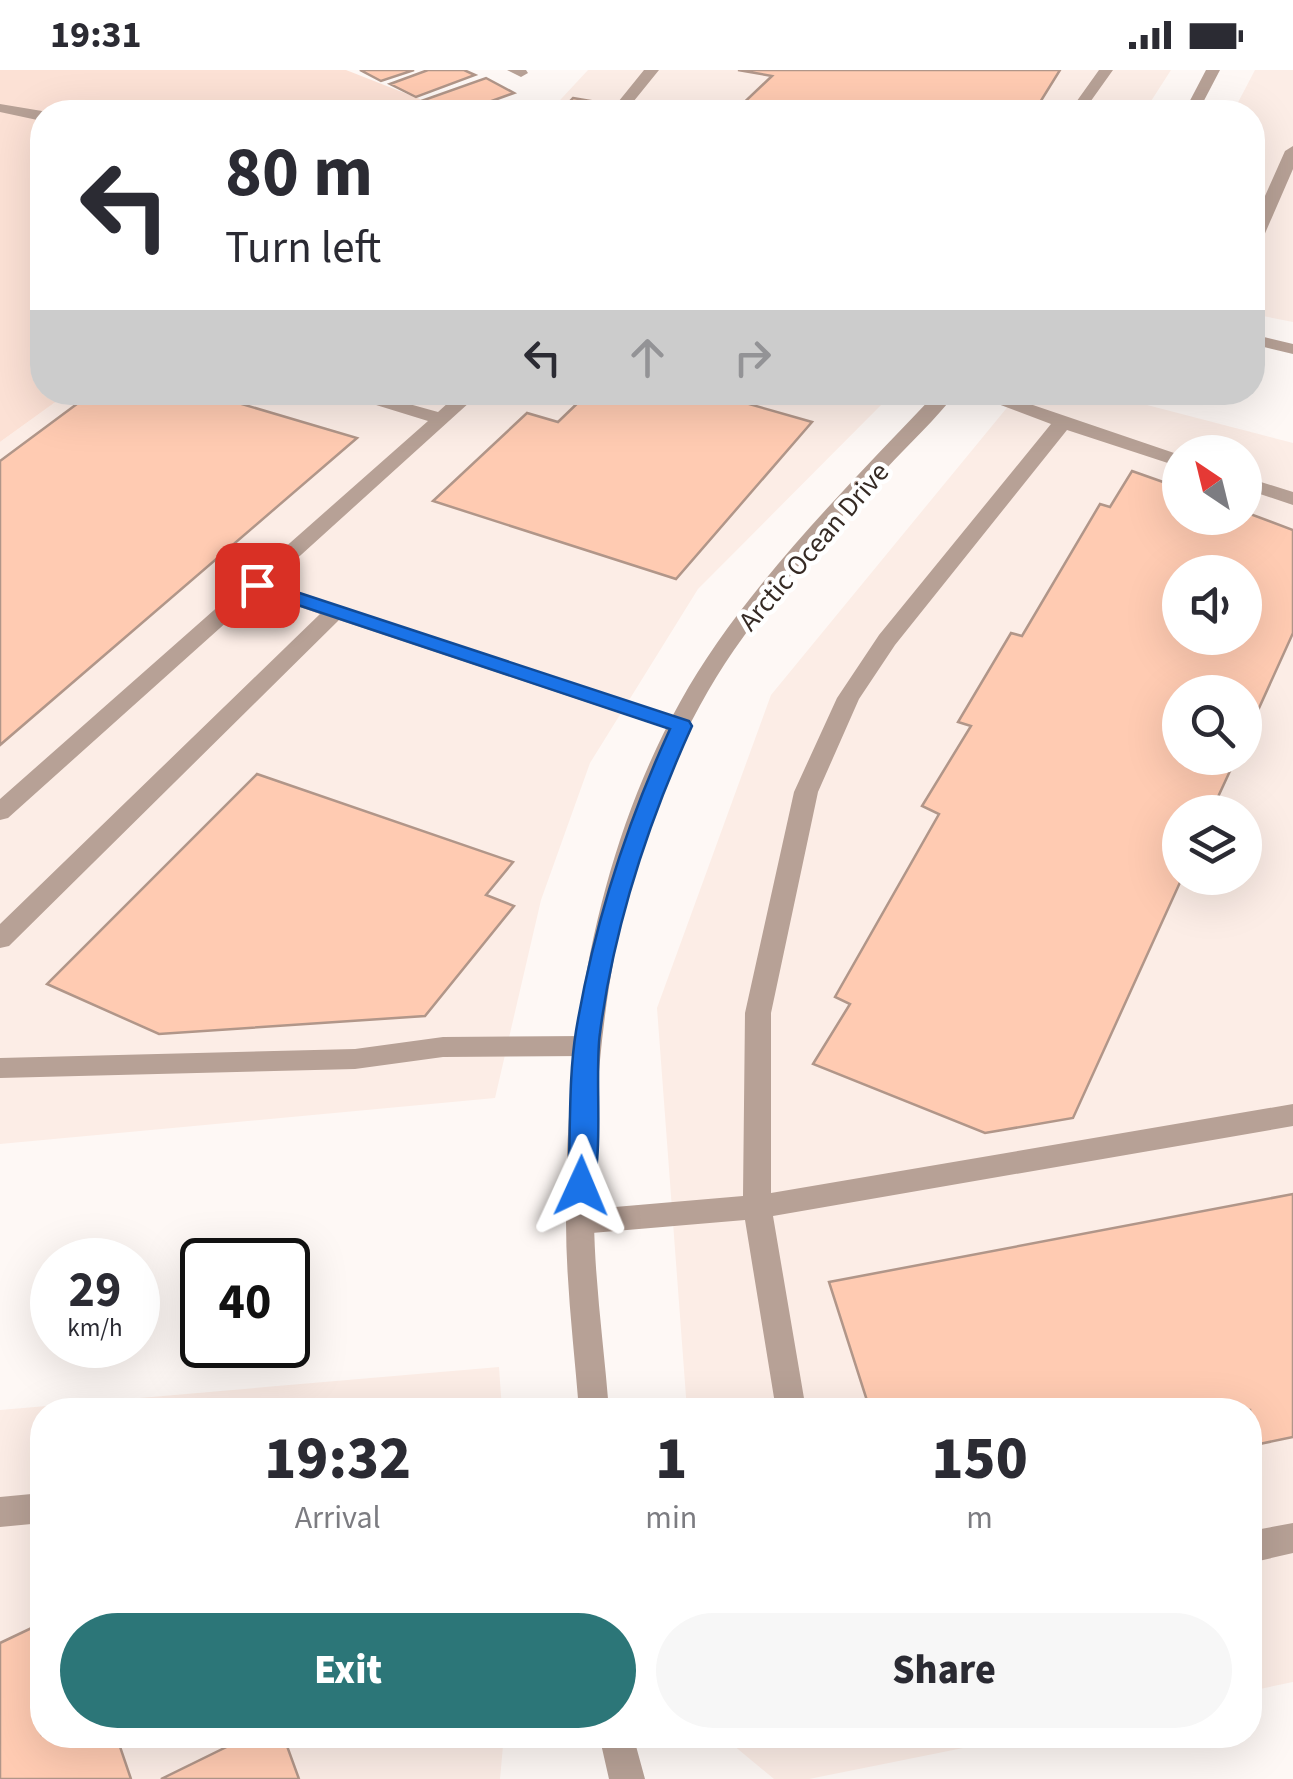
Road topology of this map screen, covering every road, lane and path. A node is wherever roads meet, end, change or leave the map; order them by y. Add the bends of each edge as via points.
1 (652, 70) edge
2 (1106, 70) edge
3 (1213, 70) edge
4 (628, 100) edge
5 (1085, 100) edge
6 (1197, 100) edge
7 (0, 108) edge
8 (30, 114) edge
9 (1293, 151) edge
10 (1265, 216) edge
11 (1265, 341) edge
12 (1293, 349) edge
13 (391, 405) edge
14 (458, 405) edge
15 (926, 405) edge
16 (1013, 405) edge
17 (442, 419) junction
18 (1063, 422) junction
19 (1162, 455) edge
20 (1262, 489) edge
21 (1293, 499) edge
22 (257, 585) junction
23 (335, 612) junction
24 (682, 726) junction
25 (0, 812) edge
26 (0, 939) edge
27 (587, 1046) junction
28 (0, 1068) edge
29 (1293, 1115) edge
30 (757, 1207) junction
31 (580, 1222) junction
32 (593, 1398) edge
33 (788, 1398) edge
34 (30, 1509) edge
35 (0, 1512) edge
36 (1293, 1538) edge
37 (1262, 1544) edge
38 (619, 1748) edge
39 (627, 1779) edge

1 - 4 street
2 - 5 street
3 - 6 street
7 - 8 street
9 - 10 street
11 - 12 street
13 - 17 street
14 - 17 street
15 - 24 street, Arctic Ocean Drive via 768,590 700,687
16 - 18 street
17 - 22 street
18 - 19 street
18 - 30 street via 887,640 848,698 806,792 758,1013
20 - 21 street
22 - 23 street
22 - 25 street
23 - 24 street
23 - 26 street
24 - 27 street, Arctic Ocean Drive via 618,885
27 - 28 street via 443,1047 355,1060
27 - 31 street, Arctic Ocean Drive
29 - 30 street
30 - 31 street
30 - 33 street
31 - 32 street, Arctic Ocean Drive
34 - 35 street
36 - 37 street
38 - 39 street

